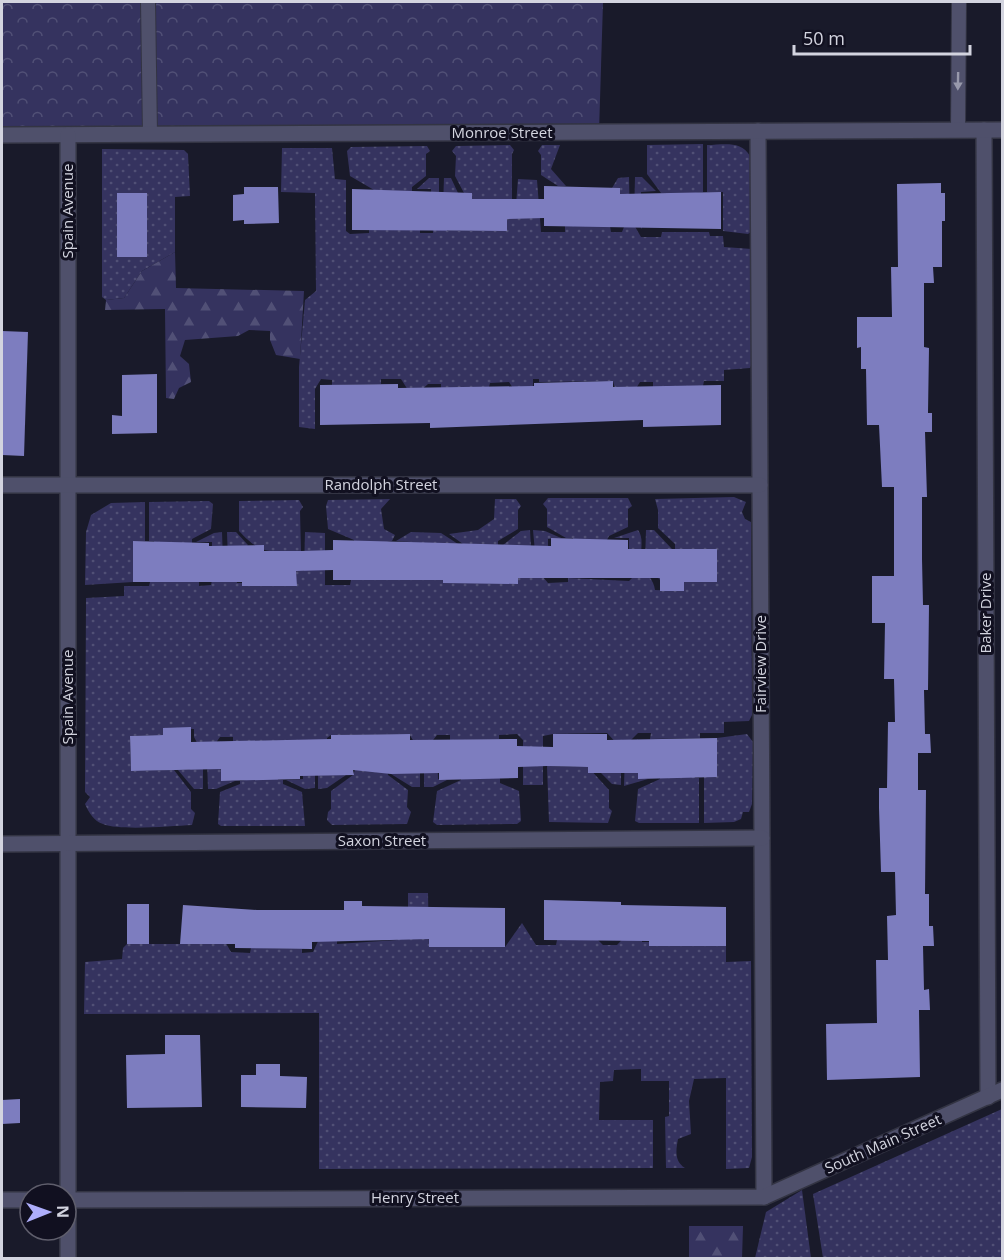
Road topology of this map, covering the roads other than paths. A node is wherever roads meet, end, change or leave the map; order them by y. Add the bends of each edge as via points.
1 (148, 2) edge
2 (959, 2) edge
3 (958, 130) junction
4 (984, 130) junction
5 (1002, 130) edge
6 (758, 131) junction
7 (150, 134) junction
8 (2, 135) edge
9 (68, 135) junction
10 (2, 485) edge
11 (68, 485) junction
12 (760, 485) junction
13 (762, 838) junction
14 (68, 843) junction
15 (2, 844) edge
16 (995, 1093) edge
17 (67, 1182) edge
18 (764, 1197) junction
19 (2, 1200) edge
20 (18, 1200) edge
21 (78, 1200) edge
22 (68, 1242) edge
23 (68, 1258) edge

1 - 7 lane
2 -> 3 lane
3 - 4 street, Monroe Street
3 - 6 street, Monroe Street
4 - 5 street, Monroe Street
4 - 16 street, Baker Drive
6 - 7 street, Monroe Street
6 - 12 street, Fairview Drive
7 - 9 street, Monroe Street
8 - 9 street, Monroe Street
9 - 11 street, Spain Avenue
10 - 11 street, Randolph Street
11 - 12 street, Randolph Street
11 - 14 street, Spain Avenue
12 - 13 street, Fairview Drive
13 - 14 street, Saxon Street
13 - 18 street, Fairview Drive
14 - 15 street, Saxon Street
14 - 17 street, Spain Avenue
16 - 18 street, South Main Street
18 - 21 street, Henry Street
19 - 20 street
22 - 23 street, Spain Avenue

